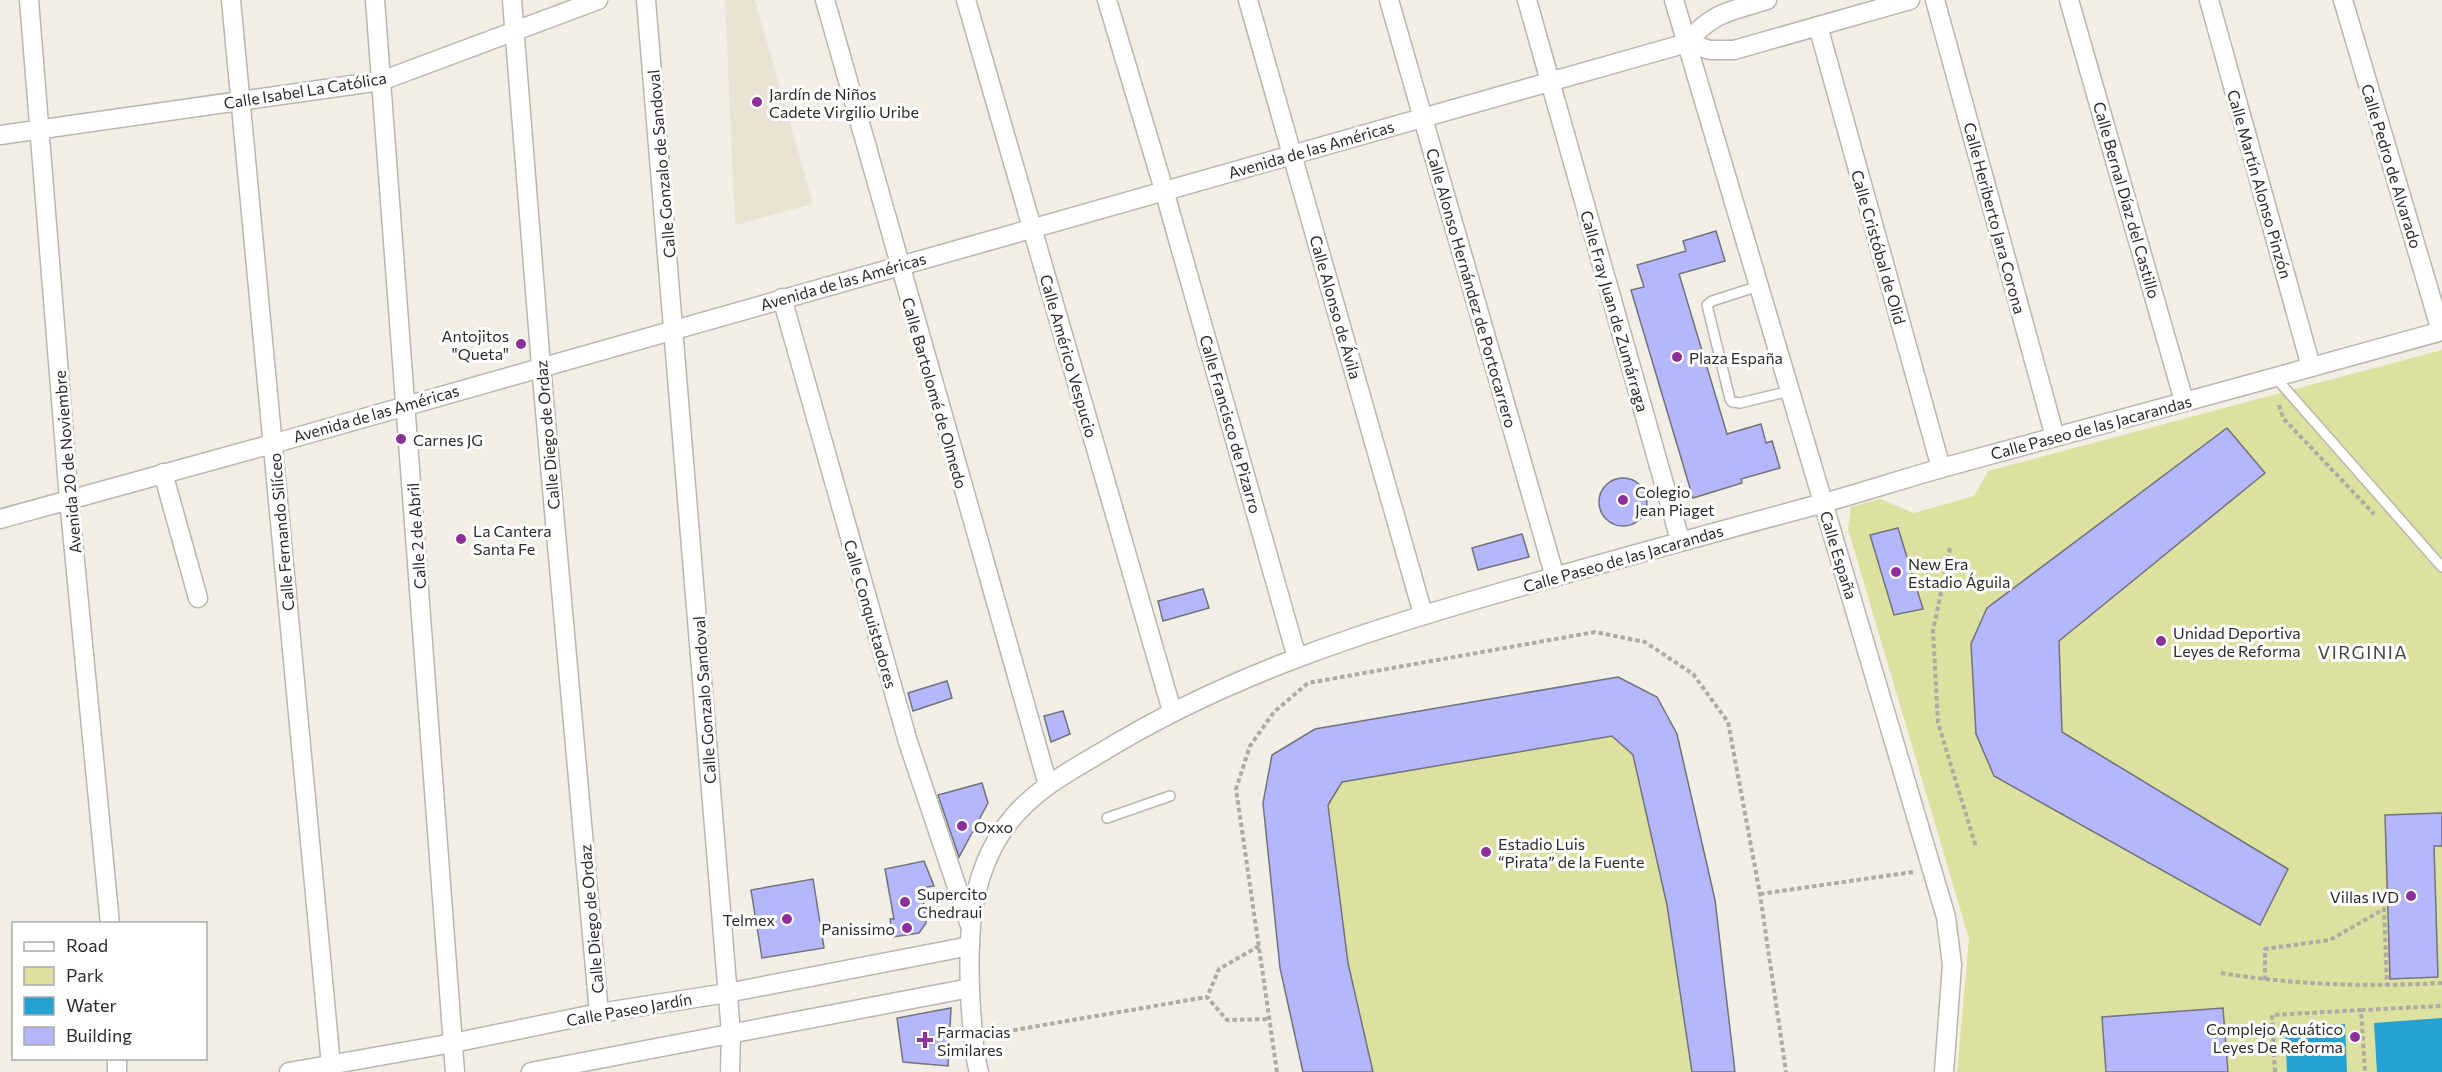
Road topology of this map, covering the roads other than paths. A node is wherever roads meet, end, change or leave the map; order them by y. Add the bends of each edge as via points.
1 (28, 0) edge
2 (231, 0) edge
3 (375, 0) edge
4 (512, 0) edge
5 (598, 0) edge
6 (646, 0) edge
7 (825, 0) edge
8 (966, 0) edge
9 (1107, 0) edge
10 (1248, 0) edge
11 (1389, 0) edge
12 (1527, 0) edge
13 (1674, 0) edge
14 (1767, 0) edge
15 (1910, 0) edge
16 (1935, 0) edge
17 (2069, 0) edge
18 (2209, 0) edge
19 (2343, 0) edge
20 (1818, 26) junction
21 (514, 31) junction
22 (1687, 43) junction
23 (381, 81) junction
24 (1550, 81) junction
25 (240, 101) junction
26 (1423, 117) junction
27 (39, 130) junction
28 (0, 135) edge
29 (1293, 154) junction
30 (1164, 190) junction
31 (1031, 228) junction
32 (899, 265) junction
33 (1759, 286) junction
34 (782, 298) junction
35 (675, 328) junction
36 (2442, 331) edge
37 (541, 366) junction
38 (2311, 367) junction
39 (2275, 377) junction
40 (1790, 392) junction
41 (2184, 401) junction
42 (406, 404) junction
43 (2055, 437) junction
44 (272, 444) junction
45 (1941, 468) junction
46 (163, 473) junction
47 (69, 499) junction
48 (1823, 503) junction
49 (0, 519) edge
50 (1680, 540) junction
51 (2442, 567) edge
52 (1555, 577) junction
53 (198, 598) dead end
54 (1423, 614) junction
55 (1297, 658) junction
56 (1172, 711) junction
57 (1048, 785) junction
58 (1170, 796) dead end
59 (1107, 818) dead end
60 (110, 922) edge
61 (970, 936) junction
62 (970, 988) junction
63 (727, 993) junction
64 (599, 1013) junction
65 (731, 1033) junction
66 (453, 1043) junction
67 (331, 1065) junction
68 (595, 1066) edge
69 (975, 1068) edge
70 (289, 1072) edge
71 (455, 1072) edge
72 (531, 1072) edge
73 (730, 1072) edge
74 (1944, 1072) edge

1 - 27 street, Avenida 20 de Noviembre
2 - 25 street, Calle Fernando Silíceo
3 - 23 street, Calle 2 de Abril
4 - 21 street, Calle Diego de Ordaz
5 - 21 street, Calle Isabel La Católica
6 - 35 street, Calle Gonzalo de Sandoval
7 - 32 street, Calle Bartolomé de Olmedo
8 - 31 street, Calle Américo Vespucio
9 - 30 street, Calle Francisco de Pizarro
10 - 29 street, Calle Alonso de Ávila
11 - 26 street, Calle Alonso Hernández de Portocarrero
12 - 24 street, Calle Fray Juan de Zumárraga
13 - 22 street, Calle España
14 - 22 street via 1719,15 1701,25
15 - 20 street, Avenida de las Américas
16 - 43 street, Calle Heriberto Jara Corona
17 - 41 street, Calle Bernal Díaz del Castillo
18 - 38 street, Calle Martín Alonso Pinzón
19 - 36 street, Calle Pedro de Alvarado
20 - 22 street, Avenida de las Américas via 1734,50 1710,50
20 - 45 street, Calle Cristóbal de Olid
21 - 23 street, Calle Isabel La Católica
21 - 37 street, Calle Diego de Ordaz
22 - 24 street, Avenida de las Américas
22 - 33 street, Calle España
23 - 25 street, Calle Isabel La Católica
23 - 42 street, Calle 2 de Abril
24 - 26 street, Avenida de las Américas
24 - 50 street, Calle Fray Juan de Zumárraga
25 - 27 street, Calle Isabel La Católica
25 - 44 street, Calle Fernando Silíceo
26 - 29 street, Avenida de las Américas
26 - 52 street, Calle Alonso Hernández de Portocarrero
27 - 28 street, Calle Isabel La Católica
27 - 47 street, Avenida 20 de Noviembre
29 - 30 street, Avenida de las Américas
29 - 54 street, Calle Alonso de Ávila
30 - 31 street, Avenida de las Américas
30 - 55 street, Calle Francisco de Pizarro
31 - 32 street, Avenida de las Américas
31 - 56 street, Calle Américo Vespucio
32 - 34 street, Avenida de las Américas
32 - 57 street, Calle Bartolomé de Olmedo
33 - 40 street, Calle España
33 - 40 lane via 1707,305 1730,399 1740,404
34 - 35 street, Avenida de las Américas
34 - 61 street, Calle Conquistadores via 901,720
35 - 37 street, Avenida de las Américas
35 - 63 street, Calle Gonzalo Sandoval
36 - 38 street, Calle Paseo de las Jacarandas
37 - 42 street, Avenida de las Américas
37 - 64 street, Calle Diego de Ordaz
38 - 39 street, Calle Paseo de las Jacarandas
39 - 41 street, Calle Paseo de las Jacarandas
39 - 51 lane
40 - 48 street, Calle España
41 - 43 street, Calle Paseo de las Jacarandas
42 - 44 street, Avenida de las Américas
42 - 66 street, Calle 2 de Abril
43 - 45 street, Calle Paseo de las Jacarandas
44 - 46 street, Avenida de las Américas
44 - 67 street, Calle Fernando Silíceo
45 - 48 street, Calle Paseo de las Jacarandas
46 - 47 street, Avenida de las Américas
46 - 53 street
47 - 49 street, Avenida de las Américas
47 - 60 street, Avenida 20 de Noviembre
48 - 50 street, Calle Paseo de las Jacarandas
48 - 74 street, Calle España via 1946,916 1952,965
50 - 52 street, Calle Paseo de las Jacarandas
52 - 54 street, Calle Paseo de las Jacarandas
54 - 55 street, Calle Paseo de las Jacarandas
55 - 56 street, Calle Paseo de las Jacarandas
56 - 57 street, Calle Paseo de las Jacarandas
57 - 61 street, Calle Paseo de las Jacarandas via 1010,820 987,855 977,884
58 - 59 lane
61 - 62 street, Calle Paseo de las Jacarandas
61 - 63 street, Calle Paseo Jardín
62 - 65 street
62 - 69 street, Calle Paseo de las Jacarandas
63 - 64 street, Calle Paseo Jardín
63 - 65 street, Calle Gonzalo Sandoval
64 - 66 street, Calle Paseo Jardín
65 - 68 street
65 - 73 street, Calle Gonzalo Sandoval
66 - 67 street, Calle Paseo Jardín
66 - 71 street, Calle 2 de Abril
67 - 70 street, Calle Paseo Jardín
68 - 72 street

